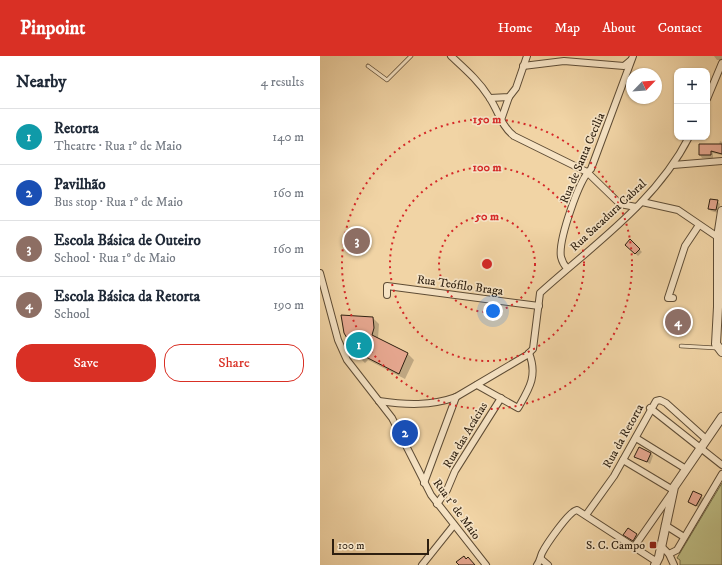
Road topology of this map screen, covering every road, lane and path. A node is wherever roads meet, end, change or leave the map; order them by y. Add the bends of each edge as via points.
1 (411, 56) edge
2 (452, 56) edge
3 (527, 56) edge
4 (634, 57) edge
5 (722, 63) edge
6 (368, 66) dead end
7 (523, 66) junction
8 (710, 92) edge
9 (509, 97) junction
10 (490, 98) junction
11 (501, 120) junction
12 (687, 140) edge
13 (722, 161) edge
14 (673, 165) junction
15 (587, 172) junction
16 (642, 202) junction
17 (636, 207) junction
18 (722, 211) edge
19 (699, 225) junction
20 (720, 238) edge
21 (567, 268) junction
22 (320, 273) edge
23 (387, 295) dead end
24 (720, 296) edge
25 (673, 298) dead end
26 (539, 306) junction
27 (681, 346) dead end
28 (720, 350) edge
29 (530, 353) junction
30 (477, 385) junction
31 (456, 397) junction
32 (501, 398) junction
33 (379, 401) junction
34 (650, 408) junction
35 (722, 417) edge
36 (636, 438) junction
37 (706, 439) junction
38 (699, 448) junction
39 (623, 460) junction
40 (722, 465) edge
41 (686, 469) junction
42 (722, 474) edge
43 (424, 483) junction
44 (673, 491) junction
45 (437, 504) junction
46 (586, 515) junction
47 (454, 525) junction
48 (665, 525) junction
49 (684, 537) junction
50 (661, 546) junction
51 (634, 547) junction
52 (669, 554) junction
53 (539, 562) edge
54 (656, 563) edge
55 (422, 565) edge
56 (486, 565) edge
57 (548, 565) edge
58 (674, 565) edge

1 - 6 lane via 387,80
2 - 10 street
3 - 7 street
4 - 7 street via 624,66 564,61
4 - 15 street, Rua de Santa Cecilia via 591,169
5 - 8 street
7 - 9 street via 516,88
9 - 10 street
9 - 11 street
10 - 11 street
11 - 15 street via 507,131 514,136
12 - 14 street, Rua Sacadura Cabral
13 - 14 street
14 - 16 street, Rua Sacadura Cabral
15 - 17 street via 620,204
15 - 21 street, Rua de Santa Cecilia via 581,182 563,237 561,257
16 - 17 street, Rua Sacadura Cabral
16 - 19 street via 678,210
17 - 21 street, Rua Sacadura Cabral
18 - 20 street
19 - 20 street
19 - 25 street via 685,246 668,298
20 - 24 street
21 - 26 street, Rua Sacadura Cabral via 540,293
22 - 33 street, Rua 1º de Maio via 338,340 355,371
23 - 26 street, Rua Teófilo Braga via 387,286
24 - 28 street via 716,344
26 - 29 street, Rua Sacadura Cabral via 533,349
27 - 28 lane
29 - 30 street
29 - 32 street via 532,382 518,408
30 - 31 street
30 - 32 street
31 - 33 street via 429,404
31 - 43 street
32 - 45 street, Rua das Acácias
33 - 43 street, Rua 1º de Maio via 392,418
34 - 36 street, Rua da Retorta
34 - 37 street, Rua da Retorta via 660,400 682,416
34 - 38 street
35 - 37 street
36 - 39 street, Rua da Retorta
36 - 41 street
37 - 38 street
38 - 40 street
38 - 41 street
39 - 44 street
39 - 46 street, Rua da Retorta
41 - 44 street
42 - 49 street
43 - 45 street, Rua 1º de Maio
44 - 48 street
44 - 51 street
45 - 47 street, Rua 1º de Maio
46 - 51 street
46 - 53 street via 577,510 573,511
47 - 55 street
47 - 56 street, Rua 1º de Maio
48 - 49 street
48 - 50 street
49 - 52 street via 677,550
50 - 52 street
50 - 54 street
51 - 54 street
52 - 58 street
53 - 57 street

